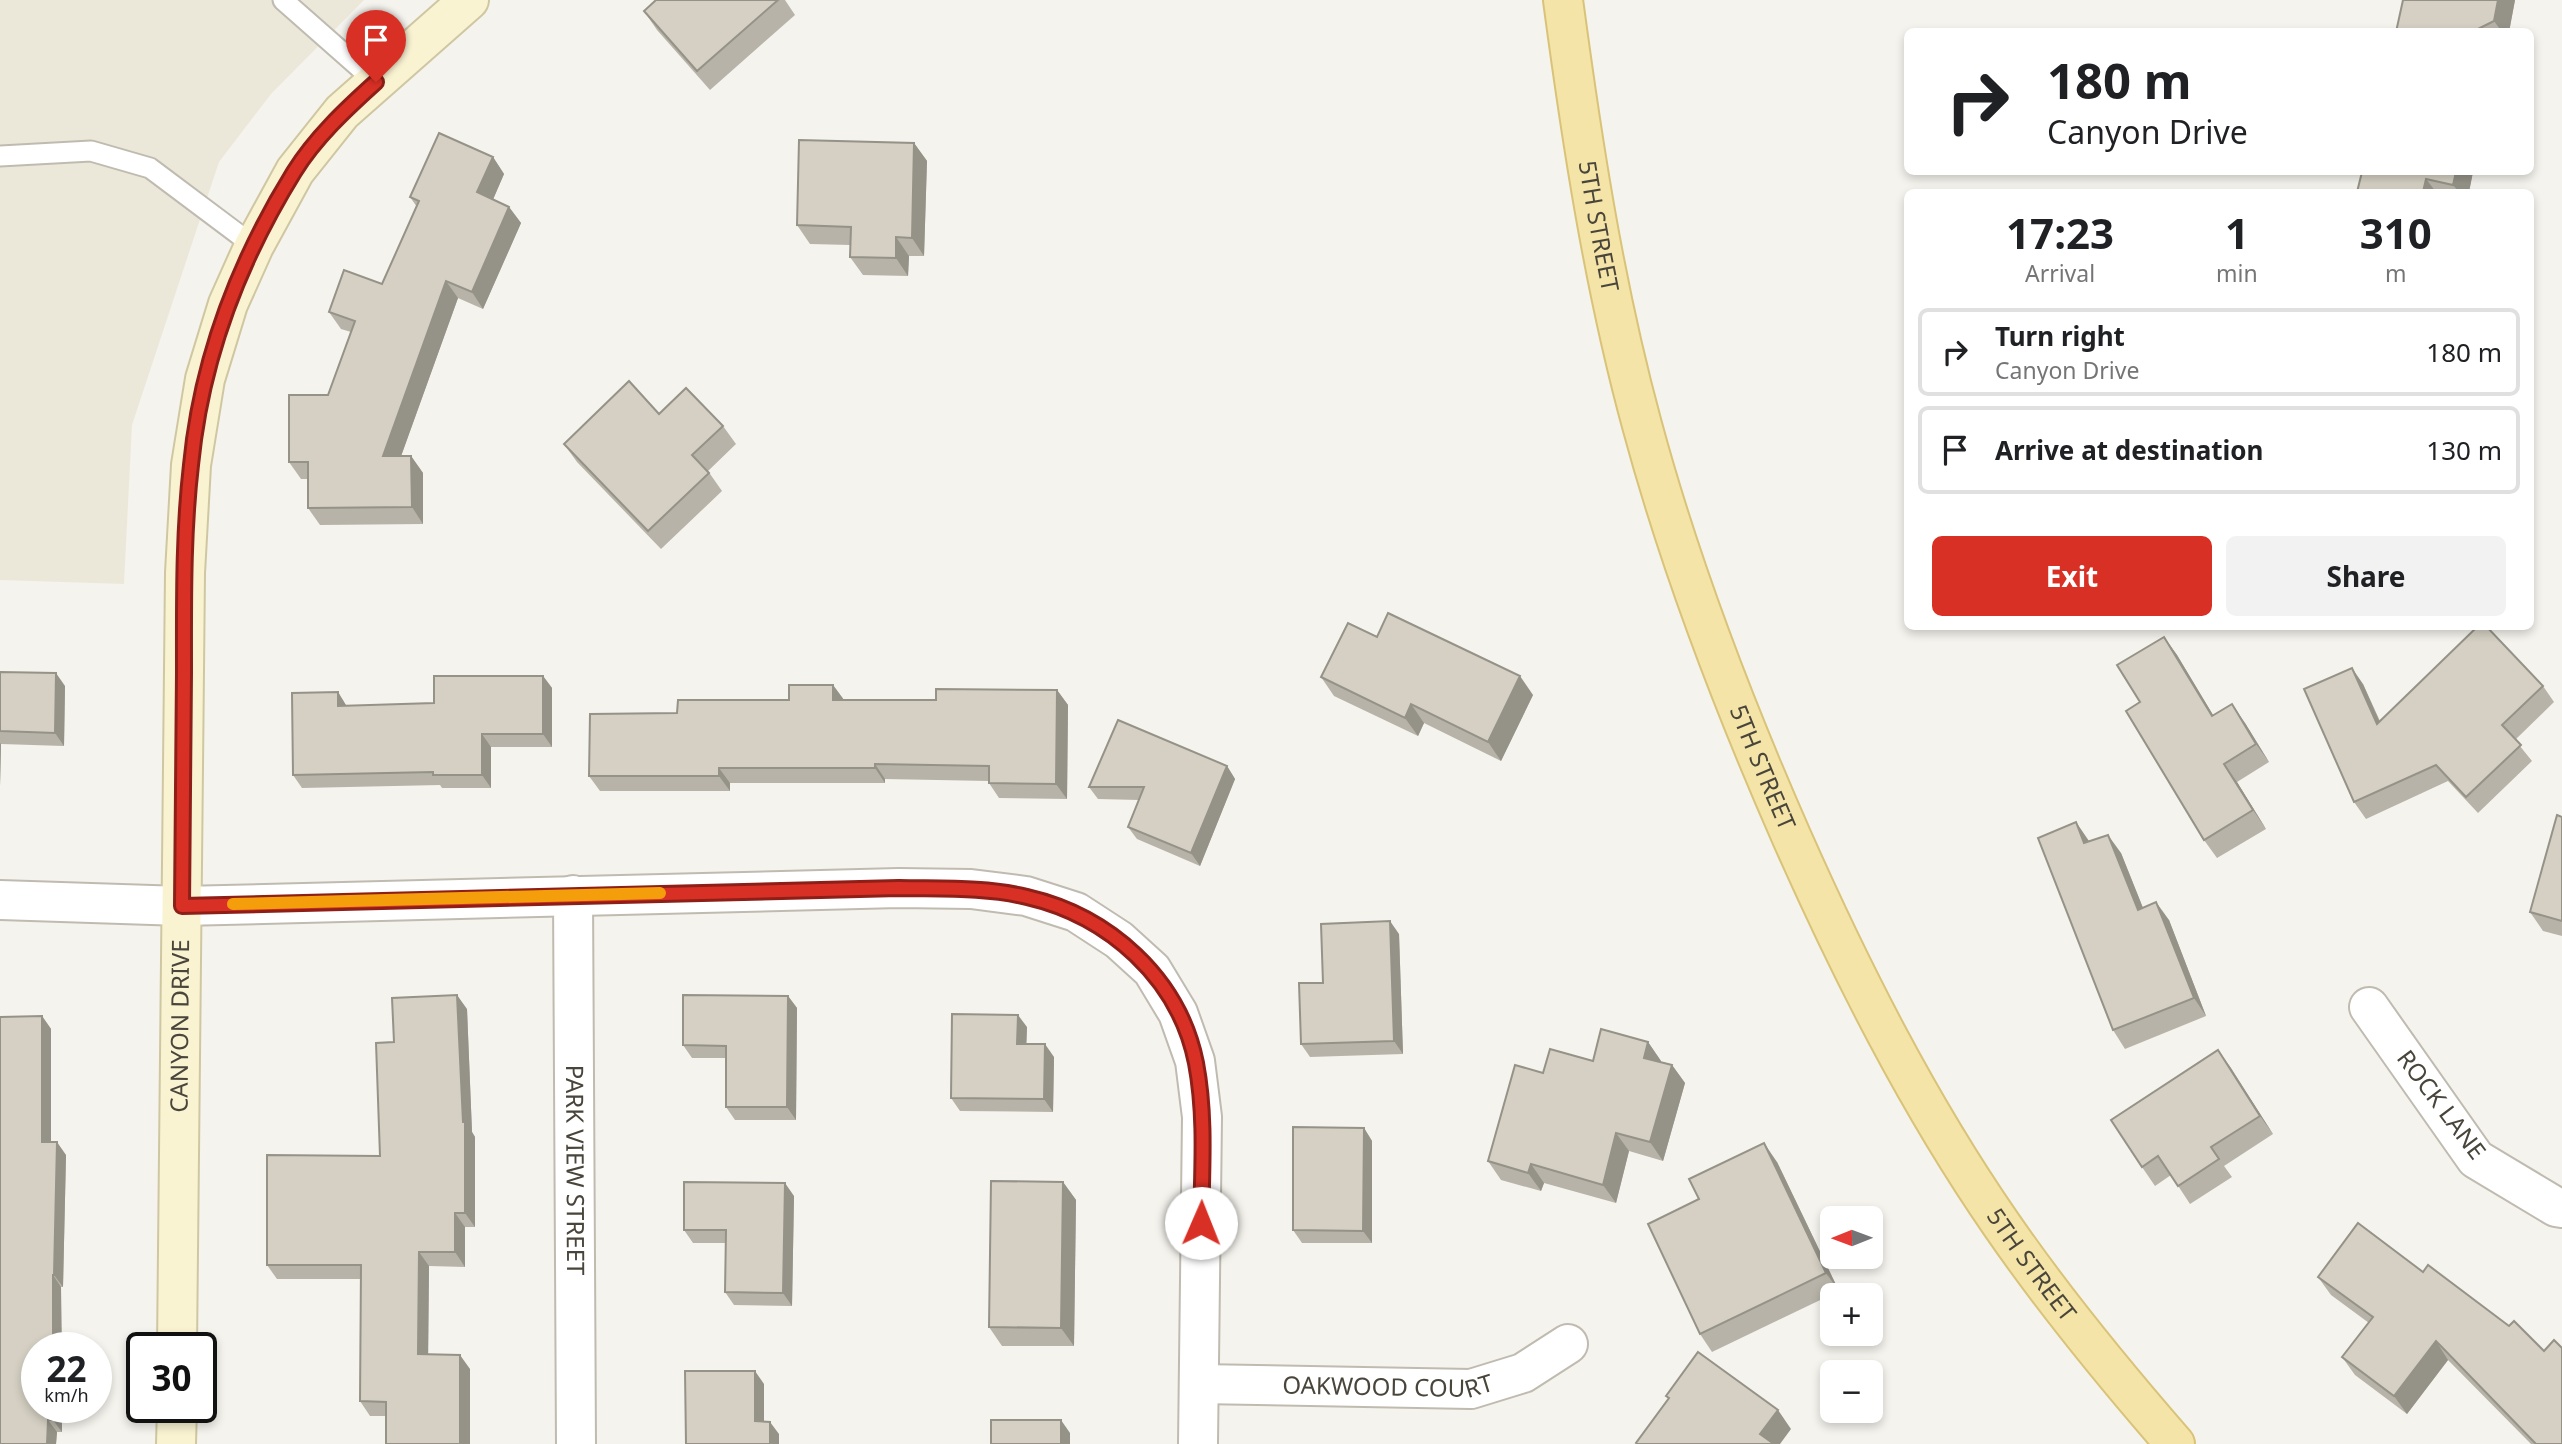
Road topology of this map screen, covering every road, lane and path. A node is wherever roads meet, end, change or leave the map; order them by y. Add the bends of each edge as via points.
1 (283, 0) edge
2 (469, 0) edge
3 (1563, 0) edge
4 (376, 82) junction
5 (0, 156) edge
6 (254, 246) junction
7 (573, 895) junction
8 (0, 900) edge
9 (182, 906) junction
10 (2369, 1007) dead end
11 (2562, 1208) edge
12 (177, 1332) edge
13 (1568, 1344) dead end
14 (1199, 1384) junction
15 (177, 1423) edge
16 (176, 1444) edge
17 (576, 1444) edge
18 (1198, 1444) edge
19 (2175, 1444) edge

1 - 4 lane
2 - 4 street, CANYON DRIVE
3 - 19 main road, 5TH STREET via 1592,196 1642,424 1725,679 1764,776 1836,934 1935,1119 2001,1224
4 - 6 street, CANYON DRIVE via 342,113 295,171
5 - 6 lane via 91,151 150,168
6 - 9 street, CANYON DRIVE via 228,304 205,379 191,465 185,573
7 - 9 street
7 - 14 street via 971,889 1026,896 1076,912 1119,940 1152,970 1178,1013 1195,1061 1202,1117
7 - 17 street, PARK VIEW STREET
8 - 9 street
9 - 12 street, CANYON DRIVE
10 - 11 street, ROCK LANE via 2476,1159
13 - 14 street, OAKWOOD COURT via 1523,1373 1471,1389
14 - 18 street
15 - 16 street

